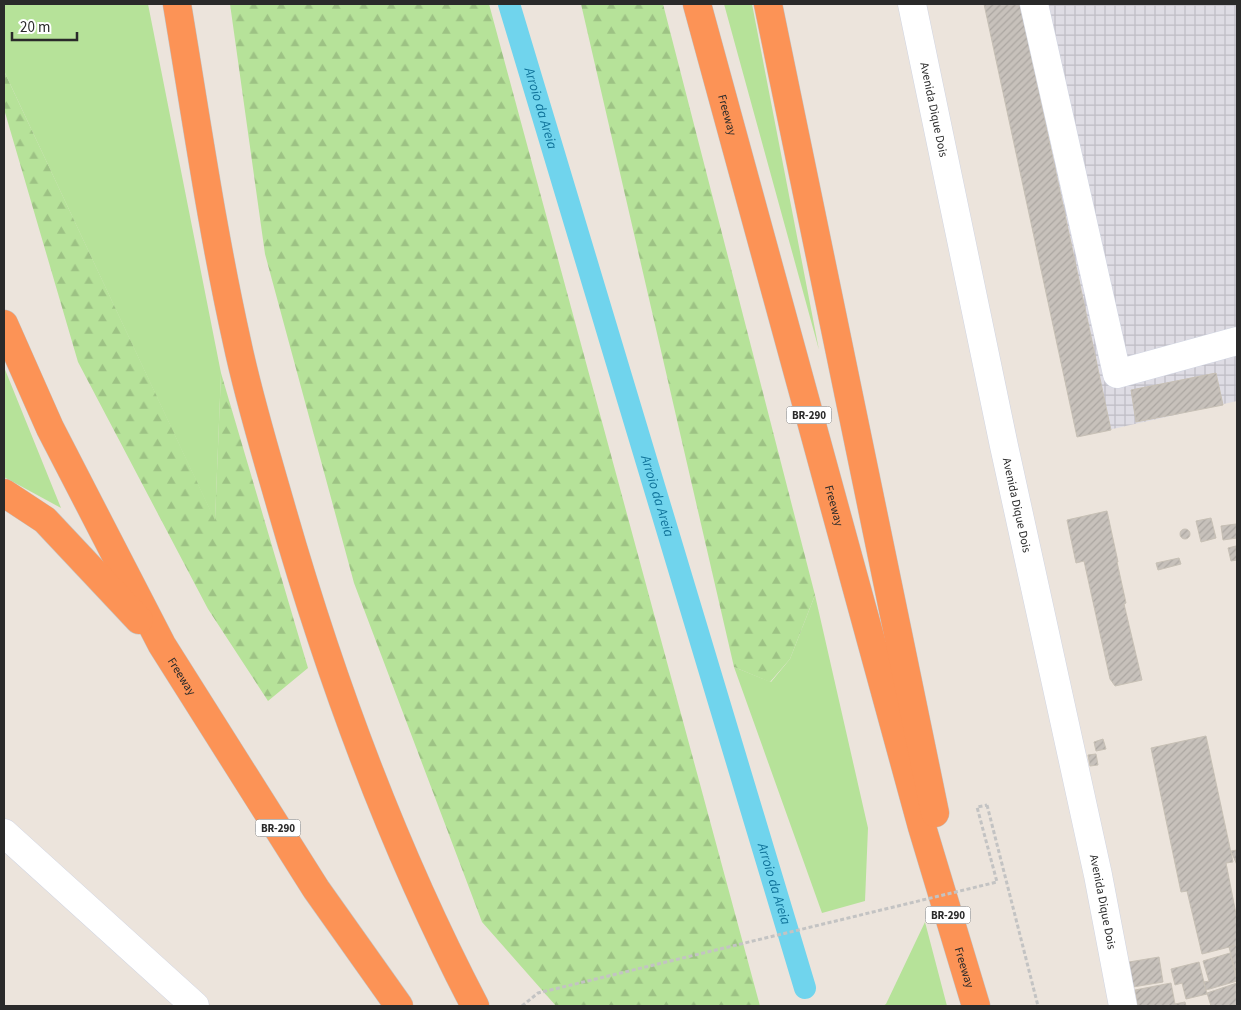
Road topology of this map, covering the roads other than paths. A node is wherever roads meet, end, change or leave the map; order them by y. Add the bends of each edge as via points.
1 (177, 4) edge
2 (697, 4) edge
3 (768, 4) edge
4 (912, 4) edge
5 (1034, 4) edge
6 (4, 324) edge
7 (1237, 340) edge
8 (4, 493) edge
9 (162, 645) junction
10 (4, 833) edge
11 (975, 1005) edge
12 (196, 1006) edge
13 (399, 1006) edge
14 (475, 1006) edge
15 (1124, 1006) edge

1 - 14 highway via 237,344 304,588 352,727 407,864
2 - 11 highway, Freeway / BR-290 via 922,827
3 - 11 highway
4 - 15 street, Avenida Dique Dois
5 - 7 street via 1118,374
6 - 9 highway, Freeway / BR-290 via 50,428
8 - 9 highway via 45,520
9 - 13 highway, Freeway / BR-290 via 316,889
10 - 12 street

